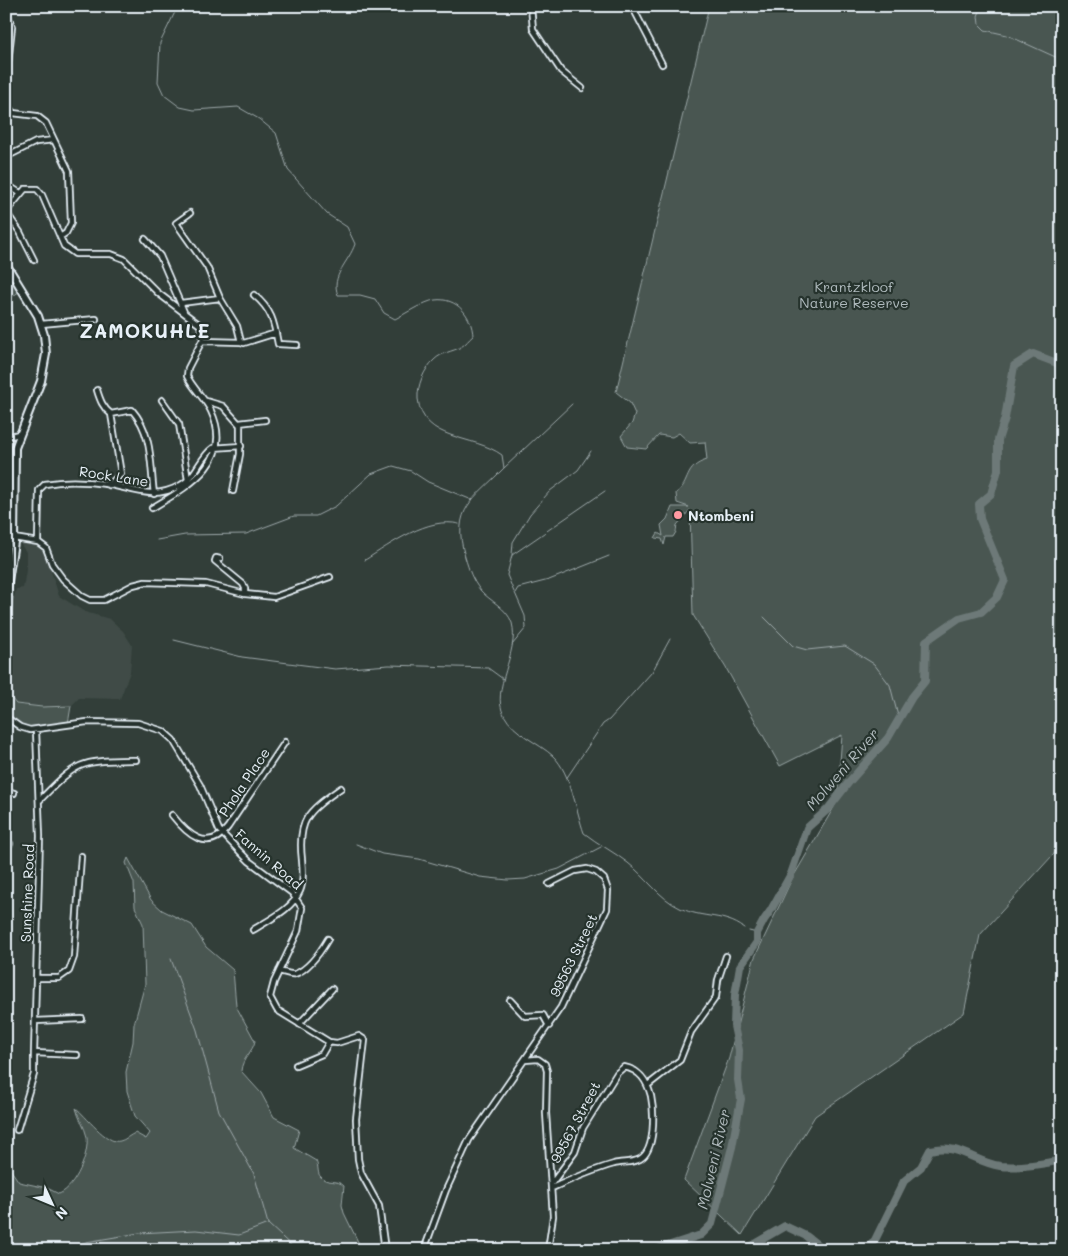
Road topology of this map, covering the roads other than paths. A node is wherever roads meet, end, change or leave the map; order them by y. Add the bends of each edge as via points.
1 (531, 6) edge
2 (632, 6) edge
3 (6, 9) edge
4 (662, 64) dead end
5 (6, 80) edge
6 (582, 88) dead end
7 (6, 103) edge
8 (54, 140) junction
9 (6, 157) edge
10 (6, 184) edge
11 (20, 193) junction
12 (6, 212) edge
13 (190, 213) dead end
14 (60, 237) junction
15 (145, 239) dead end
16 (34, 260) dead end
17 (6, 264) edge
18 (254, 295) dead end
19 (220, 298) junction
20 (180, 303) junction
21 (184, 314) junction
22 (96, 320) dead end
23 (41, 324) junction
24 (276, 333) junction
25 (203, 341) junction
26 (243, 342) junction
27 (298, 345) dead end
28 (97, 390) dead end
29 (162, 400) dead end
30 (206, 402) junction
31 (111, 414) junction
32 (265, 420) dead end
33 (239, 423) junction
34 (19, 434) junction
35 (6, 437) edge
36 (241, 446) junction
37 (215, 447) junction
38 (188, 480) junction
39 (109, 485) junction
40 (233, 490) dead end
41 (154, 494) junction
42 (152, 508) dead end
43 (14, 538) junction
44 (38, 542) junction
45 (10, 548) edge
46 (220, 558) dead end
47 (330, 577) dead end
48 (6, 594) edge
49 (245, 594) junction
50 (6, 717) edge
51 (36, 730) junction
52 (285, 742) dead end
53 (136, 760) dead end
54 (341, 788) dead end
55 (6, 791) edge
56 (14, 793) dead end
57 (39, 801) junction
58 (172, 815) dead end
59 (222, 834) junction
60 (80, 856) dead end
61 (549, 884) dead end
62 (296, 897) junction
63 (252, 930) dead end
64 (328, 940) dead end
65 (726, 956) dead end
66 (279, 971) junction
67 (36, 978) junction
68 (332, 989) dead end
69 (510, 1000) dead end
70 (82, 1019) dead end
71 (35, 1021) junction
72 (299, 1024) junction
73 (549, 1026) junction
74 (329, 1042) junction
75 (35, 1053) junction
76 (77, 1054) dead end
77 (524, 1061) junction
78 (296, 1065) dead end
79 (648, 1085) junction
80 (17, 1130) dead end
81 (552, 1185) junction
82 (385, 1250) edge
83 (424, 1250) edge
84 (548, 1250) edge

1 - 6 street via 533,29 561,71
2 - 4 street
3 - 5 street via 12,27
7 - 8 street via 13,114 37,116 43,120
8 - 9 street via 36,142
8 - 14 street via 69,171 71,186 70,227
10 - 11 street
11 - 12 street
11 - 14 street via 29,188 40,192
12 - 16 street
13 - 19 street via 176,223 207,267
14 - 21 street via 72,254 111,254 124,259
15 - 20 street via 160,256
17 - 23 street
18 - 24 street via 266,305
19 - 20 street
19 - 26 street
20 - 21 street
21 - 25 street via 200,325
22 - 23 street
23 - 34 street via 45,365
24 - 26 street
24 - 27 street via 278,344
25 - 26 street
25 - 30 street via 187,376
28 - 31 street via 103,406
29 - 38 street via 179,424
30 - 33 street via 223,406
30 - 37 street via 216,429
31 - 39 street via 121,474
31 - 41 street via 132,410 147,434
32 - 33 street
33 - 36 street
34 - 35 street
34 - 43 street via 13,468
36 - 37 street
36 - 40 street
37 - 38 street, Rock Lane
37 - 42 street via 209,464 196,481
38 - 41 street, Rock Lane
39 - 41 street, Rock Lane
39 - 44 street, Rock Lane via 72,481 42,486
43 - 44 street
43 - 45 street
44 - 49 street via 45,546 63,579 90,600 104,600 139,583 206,584
45 - 48 street
46 - 49 street via 215,561 242,584
47 - 49 street via 274,597
50 - 51 street, Fannin Road via 20,727
51 - 57 street, Sunshine Road
51 - 59 street, Fannin Road via 87,722 124,721 163,731 189,764
52 - 59 street, Phola Place
53 - 57 street via 83,763 62,777
54 - 62 street via 311,812 301,831 302,881
55 - 56 street
57 - 67 street, Sunshine Road
58 - 59 street via 187,832 199,838 210,840
59 - 62 street, Fannin Road via 249,861
60 - 67 street via 76,939 71,967 59,978
61 - 73 street, 99563 Street via 575,871 596,872 606,885 609,904
62 - 63 street via 285,909
62 - 66 street, Fannin Road via 302,908 302,920
64 - 66 street via 298,972
65 - 79 street via 716,997 691,1032 680,1060
66 - 72 street, Fannin Road via 270,992 271,1001 277,1010
67 - 71 street, Sunshine Road
68 - 72 street
69 - 73 street via 525,1016 543,1015
70 - 71 street
71 - 75 street, Sunshine Road
72 - 74 street, Fannin Road
73 - 77 street, 99563 Street
74 - 78 street via 322,1054
74 - 82 street via 342,1042 359,1036 366,1043 356,1120 358,1159 361,1173 379,1206
75 - 76 street
75 - 80 street, Sunshine Road via 33,1077
77 - 81 street via 535,1058 546,1067
77 - 83 street via 470,1140 446,1190
79 - 81 street, 99567 Street via 654,1116 653,1134 641,1158 612,1164
79 - 81 street, 99567 Street via 637,1071 624,1066 620,1068 583,1128 571,1160
81 - 84 street via 552,1228

